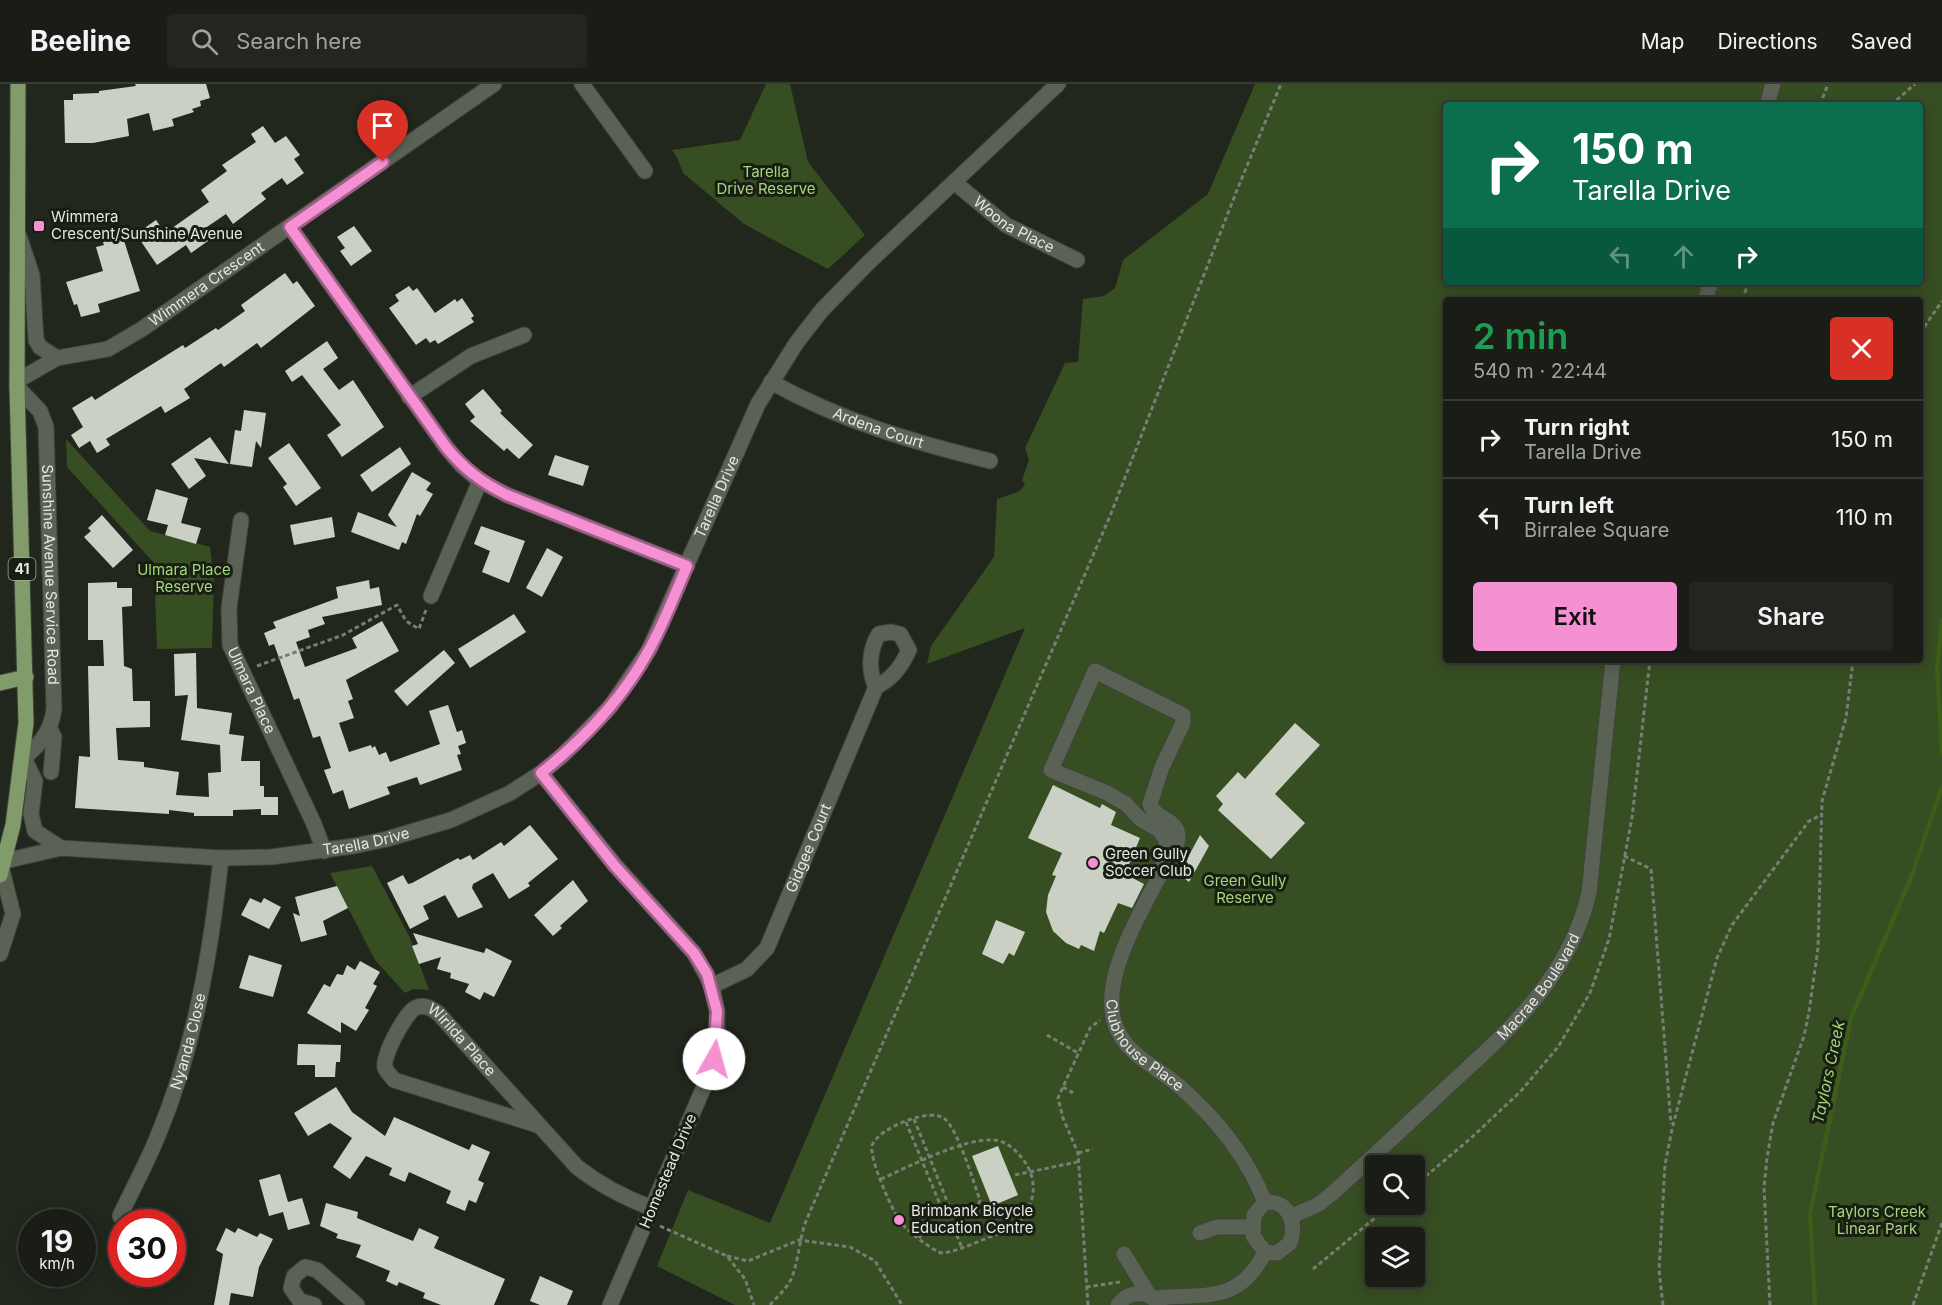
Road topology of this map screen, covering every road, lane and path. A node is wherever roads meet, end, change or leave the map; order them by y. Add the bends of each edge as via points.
1 (18, 84) edge
2 (494, 84) edge
3 (582, 84) edge
4 (1058, 84) edge
5 (1281, 84) edge
6 (1773, 84) edge
7 (1828, 84) edge
8 (1915, 84) edge
9 (1768, 102) edge
10 (1821, 102) edge
11 (1894, 102) edge
12 (645, 171) dead end
13 (954, 182) junction
14 (290, 227) junction
15 (18, 233) junction
16 (1077, 260) dead end
17 (1942, 301) edge
18 (1923, 329) edge
19 (524, 335) dead end
20 (57, 358) junction
21 (771, 382) junction
22 (17, 384) junction
23 (409, 398) junction
24 (990, 461) dead end
25 (480, 481) junction
26 (242, 520) dead end
27 (687, 566) junction
28 (431, 596) joint
29 (1613, 663) edge
30 (1853, 663) edge
31 (26, 677) junction
32 (245, 682) junction
33 (0, 683) edge
34 (876, 687) dead end
35 (50, 729) junction
36 (24, 758) junction
37 (51, 772) dead end
38 (541, 773) junction
39 (1821, 815) junction
40 (61, 848) junction
41 (324, 851) junction
42 (1624, 856) dead end
43 (221, 858) junction
44 (1162, 868) junction
45 (2, 869) edge
46 (0, 954) edge
47 (712, 986) junction
48 (1113, 1018) junction
49 (1047, 1035) dead end
50 (1078, 1053) junction
51 (1063, 1087) junction
52 (1073, 1093) dead end
53 (914, 1119) junction
54 (906, 1122) junction
55 (537, 1125) junction
56 (1672, 1129) junction
57 (959, 1147) junction
58 (1094, 1149) dead end
59 (1078, 1153) junction
60 (929, 1159) junction
61 (922, 1162) junction
62 (1077, 1162) junction
63 (1031, 1171) junction
64 (1015, 1175) dead end
65 (881, 1179) junction
66 (1265, 1202) junction
67 (123, 1209) edge
68 (951, 1211) junction
69 (650, 1214) junction
70 (944, 1214) junction
71 (958, 1215) junction
72 (1379, 1215) edge
73 (1290, 1217) junction
74 (942, 1222) junction
75 (1942, 1223) edge
76 (1252, 1227) junction
77 (954, 1228) junction
78 (1200, 1233) dead end
79 (919, 1238) junction
80 (799, 1240) junction
81 (962, 1248) junction
82 (1265, 1251) junction
83 (1124, 1254) dead end
84 (727, 1256) junction
85 (1313, 1269) dead end
86 (1135, 1275) junction
87 (1086, 1287) junction
88 (1154, 1300) edge
89 (1188, 1301) edge
90 (314, 1305) edge
91 (357, 1305) edge
92 (610, 1305) edge
93 (754, 1305) edge
94 (770, 1305) edge
95 (902, 1305) edge
96 (1088, 1305) edge
97 (1118, 1305) edge
98 (1663, 1305) edge
99 (1770, 1305) edge
100 (1914, 1305) edge

1 - 15 main road, 41
2 - 14 street, Wimmera Crescent
3 - 12 street
4 - 13 street, Tarella Drive
5 - 80 path via 1110,516
6 - 9 street
7 - 10 path
8 - 11 path
13 - 16 street, Woona Place via 1006,225
13 - 21 street, Tarella Drive via 822,310
14 - 20 street, Wimmera Crescent via 120,343 89,354
14 - 23 street
15 - 20 street via 32,275 36,340
15 - 22 main road, 41
17 - 18 path
19 - 23 street via 471,356
20 - 22 street
21 - 24 street, Ardena Court via 835,415
21 - 27 street, Tarella Drive
22 - 31 main road, 41
22 - 35 street, Sunshine Avenue Service Road via 40,411 46,427 54,709
23 - 25 street via 451,454
25 - 27 street
25 - 28 street
26 - 32 street, Ulmara Place via 228,626 230,645
27 - 38 street, Tarella Drive via 649,650 628,684 590,729
28 - 32 path via 419,629 406,621 397,605 343,635 256,665 260,675
29 - 73 street, Macrae Boulevard via 1591,883 1583,920 1562,963 1523,1014 1485,1052 1334,1192 1319,1204
30 - 39 path via 1846,718
31 - 33 main road
31 - 36 main road, 41
32 - 41 street, Ulmara Place
34 - 47 street, Gidgee Court via 767,948 747,969
35 - 36 street
35 - 37 street, Sunshine Avenue Service Road via 54,737
36 - 40 street, Tarella Drive via 35,781 31,814 34,831
36 - 45 main road, 41
38 - 41 street, Tarella Drive via 510,793 451,820 387,839
38 - 47 street, Homestead Drive via 615,866 694,953
39 - 56 path via 1809,821 1732,925 1717,958
39 - 99 path via 1814,981 1804,1036 1773,1123 1764,1188
40 - 43 street, Tarella Drive
40 - 45 street, Tarella Drive
41 - 43 street, Tarella Drive
42 - 56 path via 1651,869
43 - 67 street, Nyanda Close via 212,935 183,1064 159,1133
44 - 44 street via 1168,847 1164,835 1107,793 1051,770 1095,671 1183,715 1150,798 1154,812 1171,821 1179,833
44 - 48 street, Clubhouse Place via 1117,967
45 - 46 street via 13,914
47 - 69 street, Homestead Drive via 717,1011 714,1059
48 - 50 path via 1096,1021
48 - 66 street, Clubhouse Place via 1131,1048 1178,1085 1232,1142
49 - 50 path
50 - 51 path
51 - 52 path
51 - 59 path via 1058,1098
53 - 54 path
53 - 57 path via 927,1114 942,1116
53 - 60 path
54 - 61 path
54 - 65 path via 883,1132 872,1144
55 - 55 street, Wirilda Place via 394,1080 386,1069 385,1058 406,1017 417,1007 428,1006 438,1012
55 - 69 street, Wirilda Place via 591,1179
56 - 98 path via 1660,1237
57 - 60 path
57 - 63 path via 978,1141 1001,1142 1018,1154
57 - 71 path via 980,1204
58 - 59 path
59 - 62 path
60 - 61 path
60 - 68 path
61 - 65 path
61 - 70 path
62 - 63 path
62 - 87 path
63 - 64 path
63 - 81 path via 1033,1196 1023,1216 1007,1229
65 - 79 path via 899,1221
66 - 73 street via 1279,1203
66 - 76 street via 1257,1209
68 - 70 path
68 - 71 path
69 - 84 path
69 - 92 street, Homestead Drive
70 - 74 path
71 - 77 path via 960,1221
72 - 85 path
73 - 82 street via 1290,1243 1277,1253
74 - 77 path via 946,1228
74 - 79 path via 925,1229
75 - 100 path
76 - 78 street via 1217,1227
76 - 82 street via 1256,1242
77 - 81 path
79 - 81 path via 941,1253
80 - 84 path via 748,1260
80 - 94 path via 793,1274
80 - 95 path via 850,1247 869,1256 882,1269
82 - 89 street via 1256,1270 1237,1288
83 - 86 street
84 - 93 path via 745,1280
86 - 87 path via 1120,1283
86 - 88 street
87 - 96 path
88 - 89 street via 1181,1295
88 - 97 street via 1129,1295
90 - 91 street via 300,1301 291,1288 294,1276 305,1267 317,1270

